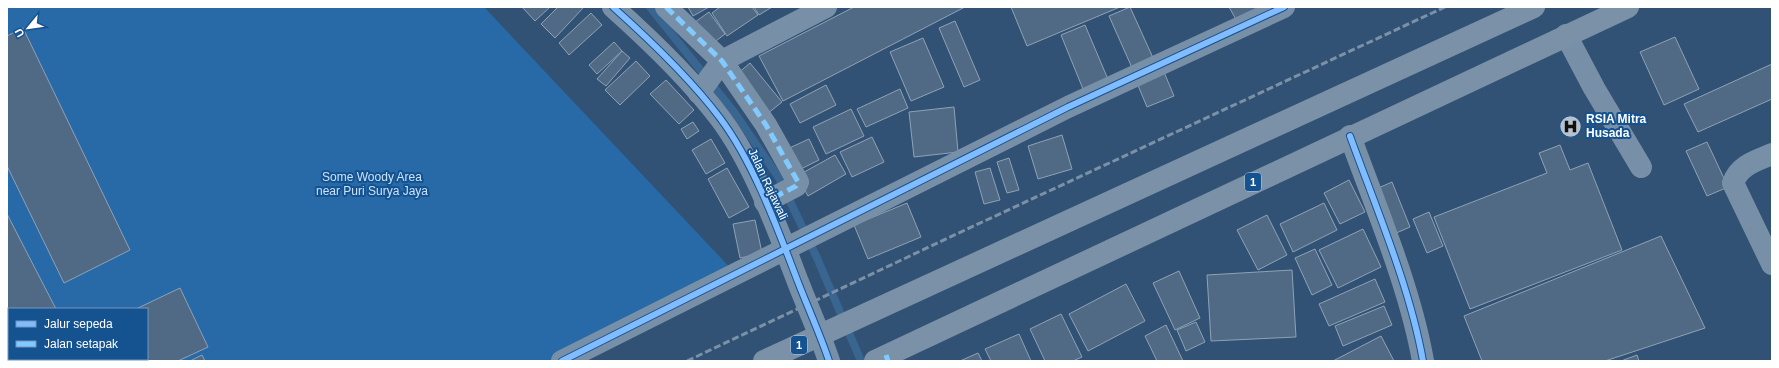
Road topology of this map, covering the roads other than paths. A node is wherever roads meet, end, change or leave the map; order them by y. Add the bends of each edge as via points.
1 (614, 7) edge
2 (666, 7) edge
3 (826, 7) edge
4 (1282, 7) edge
5 (1534, 7) edge
6 (1628, 7) edge
7 (1566, 36) junction
8 (718, 66) junction
9 (700, 91) junction
10 (1350, 136) junction
11 (1772, 154) edge
12 (1641, 167) dead end
13 (768, 201) junction
14 (790, 248) junction
15 (1772, 264) edge
16 (827, 332) junction
17 (882, 359) edge
18 (562, 361) edge
19 (764, 361) edge
20 (828, 361) edge
21 (1424, 361) edge

1 - 9 street, Jalan Rajawali
2 - 8 street
3 - 8 street
4 - 14 street via 1068,107
5 - 16 highway, 1
6 - 7 highway, 1
7 - 10 highway, 1
7 - 12 street
8 - 9 street
8 - 13 street via 766,125 798,182 796,186
9 - 13 street, Jalan Rajawali via 746,159
10 - 17 highway, 1
10 - 21 street via 1404,286
11 - 15 street via 1736,173 1733,183
13 - 14 street, Jalan Rajawali
14 - 16 street, Jalan Rajawali
14 - 18 street
16 - 19 highway, 1
16 - 20 street, Jalan Rajawali

